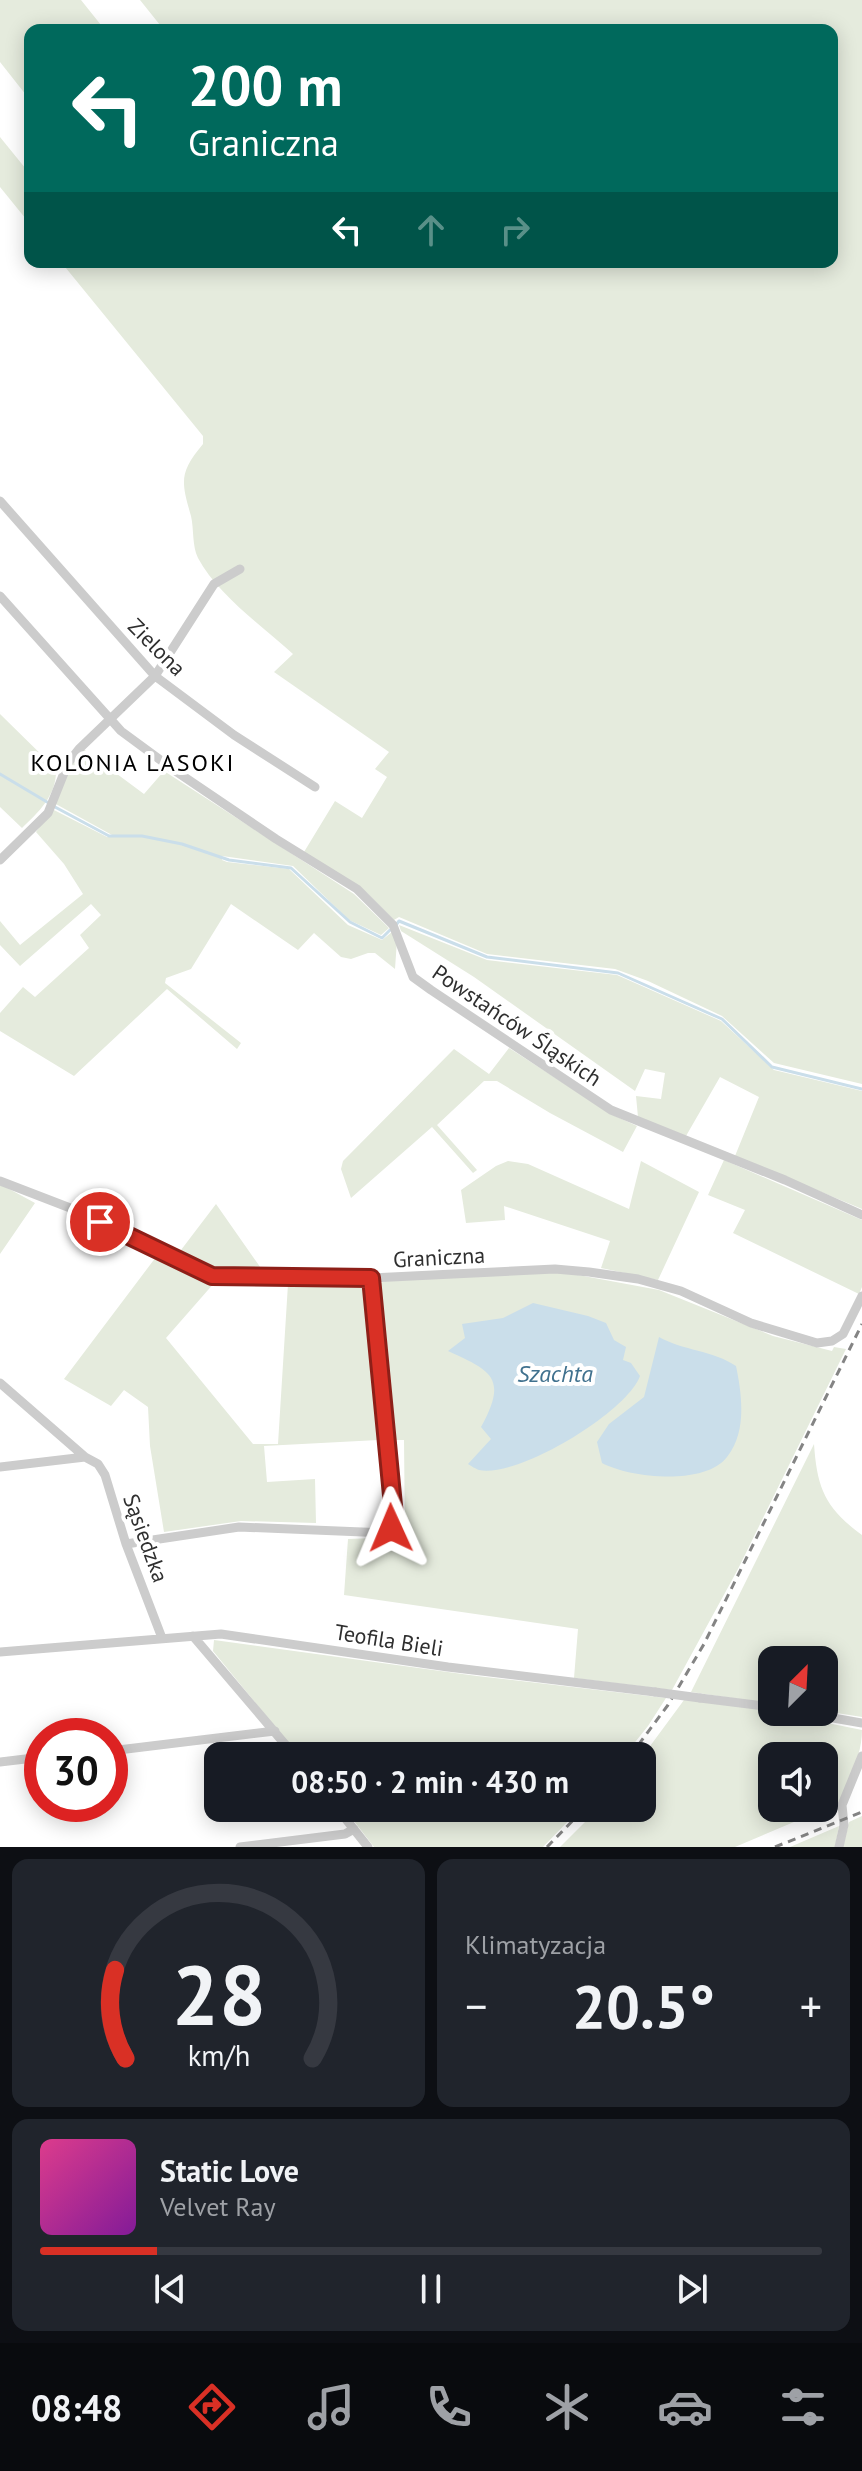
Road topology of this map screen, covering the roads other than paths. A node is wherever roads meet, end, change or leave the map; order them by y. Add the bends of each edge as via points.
1 (0, 501) edge
2 (240, 569) dead end
3 (0, 596) edge
4 (155, 676) junction
5 (111, 719) junction
6 (315, 787) dead end
7 (0, 860) edge
8 (0, 1181) edge
9 (862, 1215) edge
10 (371, 1278) junction
11 (862, 1296) edge
12 (0, 1383) edge
13 (85, 1457) junction
14 (0, 1467) edge
15 (126, 1544) junction
16 (208, 1634) junction
17 (193, 1636) junction
18 (162, 1638) junction
19 (0, 1652) edge
20 (211, 1656) junction
21 (758, 1705) edge
22 (265, 1719) junction
23 (838, 1719) edge
24 (862, 1723) edge
25 (275, 1731) junction
26 (258, 1734) junction
27 (284, 1742) edge
28 (128, 1749) edge
29 (862, 1756) edge
30 (24, 1759) edge
31 (0, 1762) edge
32 (348, 1822) edge
33 (354, 1829) junction
34 (240, 1847) edge
35 (368, 1847) edge
36 (839, 1847) edge

1 - 4 street, Zielona
2 - 4 street via 214,584
3 - 5 street, Powstańców Śląskich
4 - 5 street
4 - 6 street, Zielona
5 - 7 street via 68,763 48,813
5 - 9 street, Powstańców Śląskich via 174,770 357,889 393,925 413,977 555,1074 627,1118
8 - 10 street, Graniczna via 78,1211 212,1276
10 - 11 street, Graniczna via 555,1269 638,1279 817,1343 843,1334
10 - 15 street via 394,1516 387,1533 239,1527
12 - 13 street, Sąsiedzka
13 - 14 street
13 - 15 street, Sąsiedzka via 105,1475
15 - 18 street, Sąsiedzka
16 - 17 street, Teofila Bieli
16 - 20 street
16 - 21 street, Teofila Bieli, bridge
17 - 18 street, Teofila Bieli
17 - 20 street
18 - 19 street, Teofila Bieli
20 - 22 street
22 - 25 street
22 - 26 street
23 - 24 street
25 - 26 street
25 - 27 street
26 - 28 street
29 - 36 street via 842,1805
30 - 31 street
32 - 33 street
33 - 34 street
33 - 35 street

